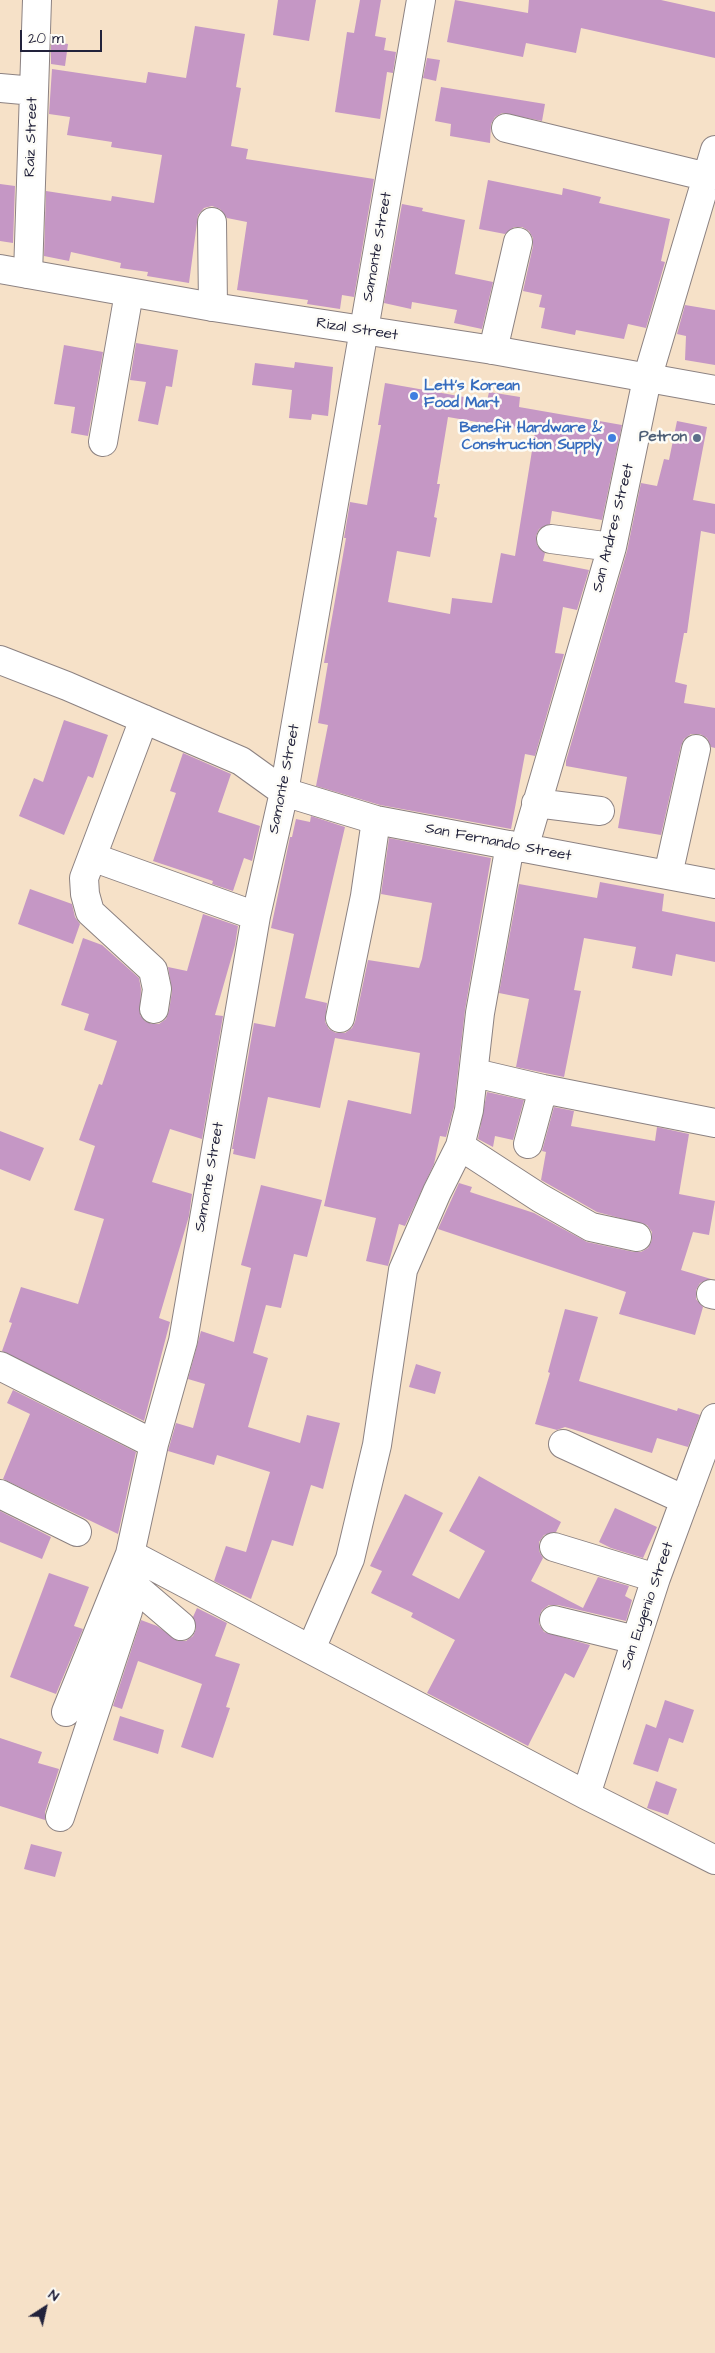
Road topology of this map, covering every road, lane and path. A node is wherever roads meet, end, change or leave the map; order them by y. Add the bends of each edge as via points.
1 (37, 0) edge
2 (420, 0) edge
3 (0, 88) edge
4 (34, 91) junction
5 (506, 128) dead end
6 (715, 150) edge
7 (708, 177) junction
8 (212, 222) dead end
9 (518, 242) dead end
10 (0, 269) edge
11 (28, 274) junction
12 (129, 293) junction
13 (214, 307) junction
14 (364, 331) junction
15 (493, 350) junction
16 (647, 379) junction
17 (715, 390) edge
18 (103, 442) dead end
19 (552, 540) dead end
20 (612, 547) junction
21 (0, 660) edge
22 (144, 719) junction
23 (696, 749) dead end
24 (284, 792) junction
25 (536, 803) junction
26 (600, 810) dead end
27 (376, 820) junction
28 (517, 846) junction
29 (92, 857) junction
30 (668, 875) junction
31 (715, 884) edge
32 (256, 916) junction
33 (154, 1009) dead end
34 (340, 1018) dead end
35 (475, 1074) junction
36 (543, 1090) junction
37 (715, 1123) edge
38 (528, 1144) dead end
39 (460, 1146) junction
40 (637, 1237) dead end
41 (2, 1371) edge
42 (715, 1418) edge
43 (154, 1444) junction
44 (563, 1444) dead end
45 (0, 1494) edge
46 (685, 1500) junction
47 (77, 1532) dead end
48 (554, 1547) dead end
49 (134, 1556) junction
50 (656, 1578) junction
51 (133, 1585) junction
52 (554, 1620) dead end
53 (181, 1626) dead end
54 (636, 1640) junction
55 (311, 1650) junction
56 (66, 1712) dead end
57 (586, 1795) junction
58 (60, 1817) dead end
59 (715, 1860) edge

1 - 4 street, Raiz Street
2 - 14 street, Samonte Street
3 - 4 street
4 - 11 street, Raiz Street
5 - 7 street
6 - 7 street, San Andres Street
7 - 16 street, San Andres Street
8 - 13 street
9 - 15 street
10 - 11 street, Rizal Street
11 - 12 street, Rizal Street
12 - 13 street, Rizal Street
12 - 18 street
13 - 14 street, Rizal Street
14 - 15 street, Rizal Street
14 - 24 street, Samonte Street
15 - 16 street, Rizal Street
16 - 17 street, Rizal Street
16 - 20 street, San Andres Street
19 - 20 street
20 - 25 street, San Andres Street
21 - 22 street, San Fernando Street
22 - 24 street, San Fernando Street via 241,760
22 - 29 street
23 - 30 street
24 - 27 street, San Fernando Street
24 - 32 street, Samonte Street
25 - 26 street
25 - 28 street, San Andres Street
27 - 28 street, San Fernando Street
27 - 34 street via 368,878
28 - 30 street, San Fernando Street
28 - 35 street, San Andres Street via 480,1013
29 - 32 street
29 - 33 street via 84,878 90,912 153,970 157,989
30 - 31 street, San Fernando Street
32 - 43 street, Samonte Street via 183,1341
35 - 36 street
35 - 39 street, San Andres Street
36 - 37 street
36 - 38 street
39 - 40 street via 592,1227
39 - 55 street, San Andres Street via 403,1270 376,1445 350,1559
41 - 43 street
42 - 46 street, San Eugenio Street
43 - 49 street, Samonte Street
44 - 46 street
45 - 47 street
46 - 50 street, San Eugenio Street
48 - 50 street
49 - 51 street
49 - 55 street
49 - 56 street
50 - 54 street, San Eugenio Street
51 - 53 street
51 - 58 street via 128,1611
52 - 54 street
54 - 57 street, San Eugenio Street
55 - 57 street
57 - 59 street

